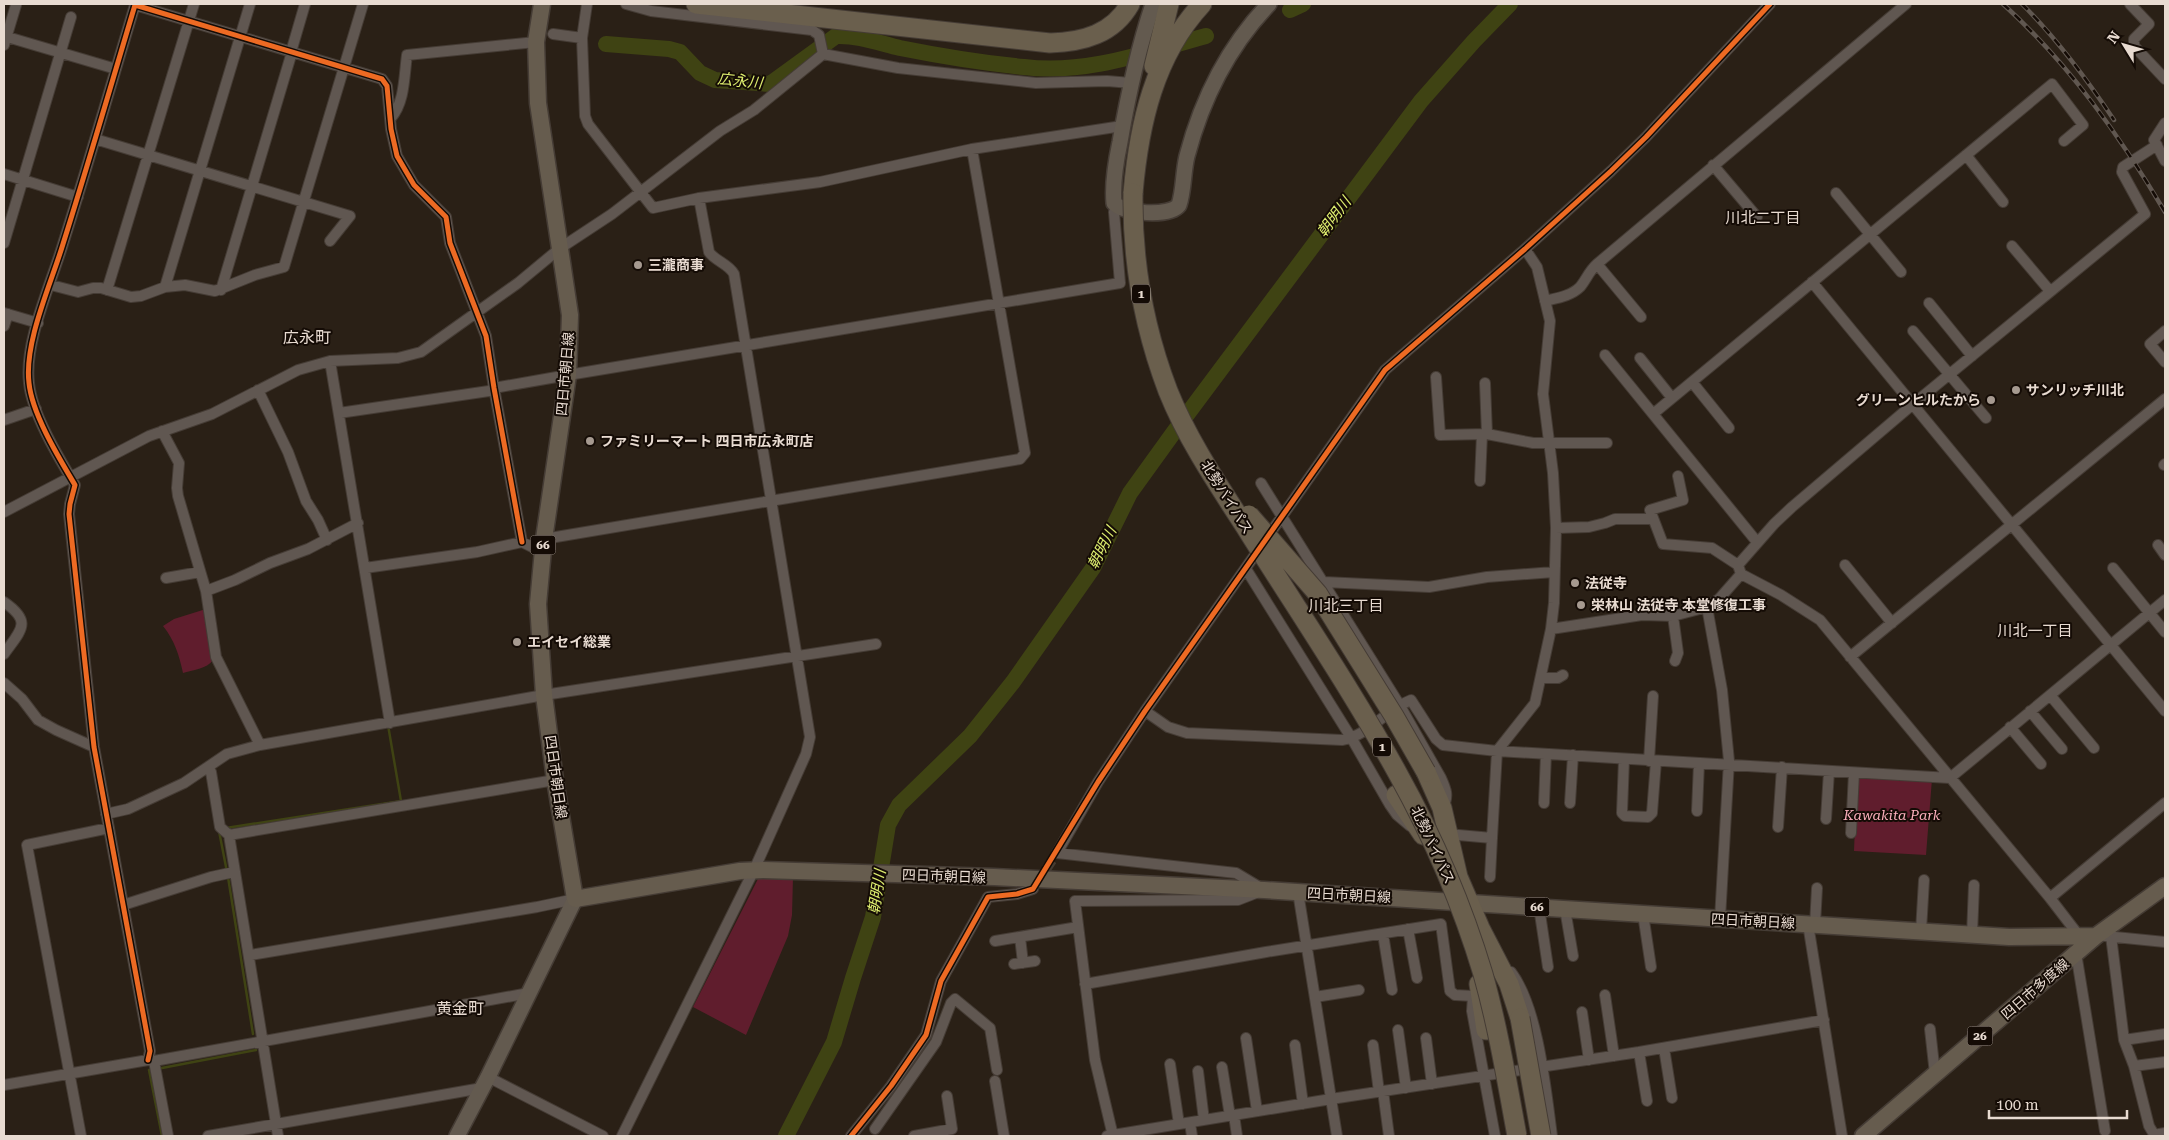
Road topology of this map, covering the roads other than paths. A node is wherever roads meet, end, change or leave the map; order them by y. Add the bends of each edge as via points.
1 (135, 4) edge
2 (194, 4) edge
3 (250, 4) edge
4 (305, 4) edge
5 (363, 4) edge
6 (542, 4) edge
7 (587, 4) edge
8 (626, 4) edge
9 (696, 4) edge
10 (777, 4) edge
11 (1118, 4) edge
12 (1130, 4) edge
13 (1153, 4) edge
14 (1169, 4) edge
15 (1202, 4) edge
16 (1207, 4) edge
17 (1269, 4) edge
18 (1770, 4) edge
19 (1906, 4) edge
20 (2130, 4) edge
21 (16, 5) dead end
22 (71, 17) dead end
23 (189, 21) junction
24 (1176, 30) junction
25 (553, 34) dead end
26 (241, 36) junction
27 (582, 38) junction
28 (5, 39) edge
29 (536, 42) junction
30 (292, 52) junction
31 (60, 53) junction
32 (823, 54) junction
33 (1160, 57) junction
34 (344, 68) junction
35 (116, 70) junction
36 (2165, 79) edge
37 (1131, 83) junction
38 (391, 118) junction
39 (2165, 123) edge
40 (1122, 126) junction
41 (95, 139) junction
42 (2064, 141) dead end
43 (2156, 145) junction
44 (972, 149) junction
45 (149, 155) junction
46 (1966, 155) junction
47 (2165, 161) edge
48 (1713, 165) junction
49 (200, 171) junction
50 (4, 174) edge
51 (23, 180) junction
52 (252, 186) junction
53 (639, 191) junction
54 (1836, 194) dead end
55 (78, 197) junction
56 (699, 198) junction
57 (303, 202) junction
58 (2003, 202) dead end
59 (1117, 206) junction
60 (1757, 217) dead end
61 (1869, 234) junction
62 (330, 241) dead end
63 (4, 243) edge
64 (2012, 246) dead end
65 (559, 249) junction
66 (1525, 249) junction
67 (1597, 264) junction
68 (1900, 272) dead end
69 (1812, 282) junction
70 (51, 285) junction
71 (165, 288) junction
72 (107, 290) junction
73 (221, 290) junction
74 (2050, 291) junction
75 (1545, 301) junction
76 (1929, 303) dead end
77 (999, 304) junction
78 (478, 312) junction
79 (6, 313) edge
80 (1641, 317) dead end
81 (38, 323) junction
82 (4, 326) edge
83 (1913, 331) dead end
84 (2165, 331) edge
85 (746, 346) junction
86 (1604, 355) dead end
87 (1972, 356) junction
88 (1640, 358) dead end
89 (330, 361) junction
90 (2165, 362) edge
91 (1950, 374) junction
92 (568, 375) junction
93 (1436, 377) dead end
94 (1692, 382) junction
95 (1485, 383) dead end
96 (494, 388) junction
97 (258, 390) junction
98 (1169, 392) junction
99 (1672, 398) junction
100 (2163, 404) edge
101 (1912, 405) junction
102 (36, 409) junction
103 (338, 411) junction
104 (1653, 414) junction
105 (1986, 418) dead end
106 (4, 420) edge
107 (1729, 428) dead end
108 (162, 431) junction
109 (1484, 434) junction
110 (1190, 439) junction
111 (1548, 443) junction
112 (1607, 443) dead end
113 (1678, 476) dead end
114 (70, 477) junction
115 (1480, 481) dead end
116 (1261, 483) dead end
117 (771, 501) junction
118 (4, 512) edge
119 (1282, 517) junction
120 (1652, 519) junction
121 (355, 524) junction
122 (2011, 525) junction
123 (1556, 528) junction
124 (327, 540) junction
125 (522, 542) junction
126 (1757, 542) junction
127 (543, 545) junction
128 (2158, 545) dead end
129 (2165, 555) edge
130 (1845, 565) dead end
131 (365, 568) junction
132 (1246, 568) junction
133 (2113, 568) dead end
134 (1740, 569) junction
135 (200, 572) junction
136 (1554, 572) junction
137 (166, 578) dead end
138 (1324, 582) junction
139 (206, 591) junction
140 (2165, 600) edge
141 (4, 602) edge
142 (1707, 607) junction
143 (2150, 613) junction
144 (1672, 616) junction
145 (1892, 623) junction
146 (1551, 629) junction
147 (2165, 632) edge
148 (876, 644) dead end
149 (2110, 645) junction
150 (4, 654) edge
151 (796, 656) junction
152 (1850, 657) junction
153 (1675, 660) dead end
154 (1563, 675) dead end
155 (1541, 678) junction
156 (4, 683) edge
157 (544, 695) junction
158 (2050, 695) junction
159 (1653, 696) dead end
160 (1399, 704) junction
161 (1145, 711) junction
162 (2030, 711) junction
163 (2165, 711) edge
164 (388, 723) junction
165 (2010, 727) junction
166 (1352, 739) junction
167 (260, 745) junction
168 (94, 747) junction
169 (2094, 748) dead end
170 (2062, 749) dead end
171 (1497, 751) junction
172 (1546, 754) junction
173 (1573, 756) junction
174 (1624, 759) junction
175 (1652, 761) junction
176 (1699, 763) junction
177 (2041, 764) dead end
178 (1729, 765) junction
179 (208, 767) junction
180 (1782, 767) junction
181 (1829, 771) junction
182 (1854, 773) junction
183 (1950, 778) junction
184 (555, 780) junction
185 (1544, 803) dead end
186 (2165, 803) edge
187 (1570, 804) dead end
188 (1442, 808) junction
189 (1697, 811) dead end
190 (106, 814) junction
191 (1826, 819) dead end
192 (1778, 827) dead end
193 (109, 828) junction
194 (225, 831) junction
195 (1421, 832) junction
196 (1851, 833) dead end
197 (1448, 834) junction
198 (1492, 838) junction
199 (759, 870) junction
200 (1488, 871) dead end
201 (229, 873) junction
202 (1924, 880) dead end
203 (1974, 885) dead end
204 (2165, 886) edge
205 (1817, 888) dead end
206 (1033, 890) tunnel mouth
207 (1264, 890) junction
208 (1298, 892) junction
209 (2050, 898) junction
210 (575, 899) junction
211 (1461, 902) junction
212 (123, 905) junction
213 (1539, 907) junction
214 (1565, 909) junction
215 (1643, 914) junction
216 (1720, 919) junction
217 (1812, 925) junction
218 (1078, 927) junction
219 (1408, 930) junction
220 (1921, 932) junction
221 (1383, 934) junction
222 (1972, 934) junction
223 (2104, 936) junction
224 (1020, 937) junction
225 (2080, 937) junction
226 (995, 941) dead end
227 (2165, 942) edge
228 (1307, 946) junction
229 (1491, 950) junction
230 (2076, 954) junction
231 (250, 955) junction
232 (1573, 956) dead end
233 (1035, 961) dead end
234 (1651, 966) dead end
235 (1548, 967) dead end
236 (1417, 978) dead end
237 (1084, 984) junction
238 (1359, 990) dead end
239 (1392, 990) dead end
240 (529, 993) junction
241 (1476, 993) junction
242 (1605, 995) dead end
243 (1315, 997) junction
244 (1582, 1012) dead end
245 (1824, 1020) junction
246 (1930, 1029) dead end
247 (1398, 1030) dead end
248 (2165, 1034) edge
249 (1246, 1038) dead end
250 (1426, 1038) dead end
251 (2124, 1040) junction
252 (262, 1041) junction
253 (1295, 1045) dead end
254 (1373, 1045) dead end
255 (1664, 1048) junction
256 (1639, 1052) junction
257 (1614, 1056) junction
258 (1589, 1060) junction
259 (151, 1061) junction
260 (2165, 1062) edge
261 (1170, 1064) dead end
262 (2134, 1066) junction
263 (1222, 1067) dead end
264 (1542, 1067) junction
265 (997, 1070) dead end
266 (1198, 1071) dead end
267 (69, 1073) junction
268 (1936, 1074) junction
269 (1484, 1076) junction
270 (995, 1081) dead end
271 (485, 1083) junction
272 (1432, 1084) junction
273 (4, 1085) edge
274 (891, 1086) junction
275 (1406, 1088) junction
276 (1381, 1092) junction
277 (947, 1096) dead end
278 (1672, 1098) dead end
279 (1331, 1099) junction
280 (1647, 1101) dead end
281 (1303, 1104) junction
282 (1257, 1111) junction
283 (1232, 1116) junction
284 (1204, 1120) junction
285 (1190, 1122) junction
286 (275, 1124) junction
287 (1179, 1124) junction
288 (1167, 1131) edge
289 (876, 1133) edge
290 (2165, 1133) edge
291 (2105, 1134) edge
292 (2154, 1135) edge
293 (81, 1136) edge
294 (168, 1136) edge
295 (208, 1136) edge
296 (278, 1136) edge
297 (457, 1136) edge
298 (603, 1136) edge
299 (622, 1136) edge
300 (851, 1136) edge
301 (914, 1136) edge
302 (1004, 1136) edge
303 (1111, 1136) edge
304 (1192, 1136) edge
305 (1237, 1136) edge
306 (1337, 1136) edge
307 (1390, 1136) edge
308 (1495, 1136) edge
309 (1506, 1136) edge
310 (1517, 1136) edge
311 (1541, 1136) edge
312 (1552, 1136) edge
313 (1842, 1136) edge
314 (1863, 1136) edge

1 - 23 street
1 - 35 street
2 - 23 street
3 - 26 street
4 - 30 street
5 - 34 street
6 - 29 main road, 四日市朝日線 / 66
7 - 27 street
8 - 32 street via 651,11 812,30 819,35
9 - 12 highway via 1062,42 1088,38 1108,28
10 - 11 highway via 1051,34 1094,26
13 - 37 street
14 - 24 highway, 1
15 - 24 highway, 1
16 - 24 highway
17 - 59 street via 1242,35 1212,86 1191,142 1179,205 1170,212 1127,210
18 - 66 street via 1646,137
19 - 48 street
20 - 36 street via 2149,24 2134,39 2134,46
21 - 28 street
22 - 31 street
23 - 26 street
23 - 45 street
24 - 33 highway
24 - 33 highway, 1
25 - 27 street
26 - 30 street
26 - 49 street
27 - 53 street via 585,116
28 - 31 street
29 - 38 street via 407,55 402,96 398,111
29 - 65 main road, 四日市朝日線 / 66 via 538,103
30 - 34 street
30 - 52 street
31 - 35 street
31 - 51 street
32 - 37 street via 898,68 1036,83
32 - 53 street via 754,110 720,130
33 - 98 highway, 北勢バイパス / 1, bridge via 1138,149 1134,241 1140,291
34 - 38 street via 382,79 387,86
34 - 57 street
35 - 41 street
37 - 40 street
38 - 78 street via 397,156 414,185 446,217 450,243
39 - 43 street via 2154,140
40 - 44 street
40 - 59 street via 1114,196
41 - 45 street
41 - 55 street
42 - 46 street via 2083,125 2052,84
43 - 47 street
43 - 74 street via 2123,167 2122,172 2145,214
44 - 56 street via 820,182
44 - 77 street
45 - 49 street
45 - 72 street
46 - 58 street
46 - 61 street
48 - 60 street
48 - 67 street
49 - 52 street
49 - 71 street
50 - 51 street
51 - 55 street
51 - 63 street
52 - 57 street
52 - 73 street
53 - 56 street via 652,208
53 - 65 street via 612,214
54 - 61 street
55 - 70 street
56 - 85 street via 709,252 734,274
57 - 62 street via 350,216
57 - 73 street via 284,267
59 - 77 street via 1114,212 1120,283
61 - 68 street
61 - 69 street
64 - 74 street
65 - 78 street
65 - 92 main road, 四日市朝日線 / 66 via 570,315
66 - 75 street via 1537,267
66 - 119 street via 1384,370
67 - 75 street via 1572,294
67 - 80 street
69 - 94 street
69 - 101 street
70 - 72 street via 78,292 93,288
70 - 81 street
71 - 72 street via 131,297
71 - 73 street via 191,285
74 - 87 street
75 - 111 street via 1550,331 1543,394
76 - 87 street
77 - 85 street
77 - 117 street via 1025,453 1020,460
78 - 89 street via 411,356
78 - 96 street via 486,336
79 - 81 street
79 - 82 street
81 - 102 street via 28,364 30,395
83 - 91 street
84 - 90 street via 2150,344
85 - 92 street
85 - 117 street
86 - 104 street
87 - 91 street
88 - 99 street
89 - 97 street via 298,370
89 - 103 street
91 - 101 street
91 - 105 street
92 - 96 street
92 - 127 main road, 四日市朝日線 / 66
93 - 109 street via 1440,435
94 - 99 street
94 - 107 street
95 - 109 street
96 - 103 street
96 - 125 street
97 - 108 street via 199,420
97 - 124 street via 288,452 306,501
98 - 110 highway, 北勢バイパス / 1, bridge
98 - 195 highway, 1, bridge via 1212,489
99 - 104 street
100 - 122 street
101 - 122 street
101 - 126 street via 1792,507
102 - 106 street
102 - 114 street
103 - 121 street
104 - 126 street
108 - 114 street
108 - 135 street via 179,463 176,488
109 - 111 street
109 - 115 street
110 - 188 highway, 1, bridge via 1239,503 1318,594 1394,716
110 - 310 highway, 北勢バイパス / 1, bridge via 1372,729 1446,871 1483,974
111 - 112 street
111 - 123 street
113 - 120 street via 1683,500 1650,510
114 - 118 street
114 - 168 street via 76,485 69,514
116 - 119 street
117 - 127 street
117 - 151 street
119 - 132 street
119 - 138 street
120 - 123 street via 1614,519 1589,527
120 - 134 street via 1663,544 1712,548
121 - 124 street
121 - 131 street
122 - 145 street
122 - 149 street
123 - 136 street
124 - 139 street
125 - 127 street via 529,547
125 - 131 street
126 - 134 street
127 - 157 main road, 四日市朝日線 / 66 via 538,604
128 - 129 street
130 - 145 street
131 - 164 street
132 - 161 street
132 - 166 street
133 - 143 street
134 - 142 street via 1719,599
134 - 152 street via 1812,613
135 - 137 street
135 - 139 street
136 - 138 street via 1487,577 1429,587
136 - 146 street
138 - 160 street
139 - 167 street via 216,657
140 - 143 street
141 - 150 street via 19,613 22,622 20,632
142 - 144 street
142 - 178 street via 1725,717
143 - 147 street
143 - 149 street
144 - 146 street via 1642,614
144 - 153 street via 1678,653
145 - 152 street
146 - 155 street
148 - 151 street
149 - 158 street
149 - 163 street
151 - 157 street
151 - 199 street via 810,737
152 - 183 street
154 - 155 street
155 - 171 street via 1535,703
156 - 168 street via 22,698 38,720
157 - 164 street
157 - 184 main road, 四日市朝日線 / 66
158 - 162 street
158 - 169 street
159 - 175 street
160 - 166 street
160 - 171 street via 1411,700 1436,739 1444,745
160 - 188 street via 1441,778 1447,800
161 - 166 street via 1168,727 1187,734
161 - 207 street via 1098,782 1057,853 1236,873
162 - 165 street
162 - 170 street
164 - 167 street
165 - 177 street
165 - 183 street
166 - 195 street via 1397,815
167 - 179 street via 227,754
168 - 190 street
171 - 172 street
171 - 198 street
172 - 173 street
172 - 185 street
173 - 174 street
173 - 187 street
174 - 175 street
174 - 175 street via 1622,813 1625,816 1648,817 1652,813
175 - 176 street
176 - 178 street
176 - 189 street
178 - 180 street
178 - 216 street
179 - 190 street via 184,783 128,810
179 - 194 street
180 - 181 street
180 - 192 street
181 - 182 street
181 - 191 street
182 - 183 street
182 - 196 street
183 - 209 street
184 - 194 street
184 - 210 main road, 四日市朝日線 / 66
186 - 209 street
188 - 197 highway, 1
190 - 193 street
193 - 212 street
193 - 267 street via 27,845
194 - 201 street
195 - 211 highway, 1
197 - 198 street
197 - 211 highway, 1
198 - 200 street
199 - 207 main road, 四日市朝日線 / 66
199 - 210 main road, 四日市朝日線 / 66
199 - 299 street
201 - 212 street
201 - 231 street
202 - 220 street
203 - 222 street
204 - 223 main road, 四日市多度線 / 26
205 - 217 street
206 - 274 street via 988,897 941,981 926,1035
207 - 208 main road, 四日市朝日線 / 66
207 - 218 street via 1238,900 1075,901
208 - 211 main road, 四日市朝日線 / 66
208 - 228 street
209 - 225 street
210 - 231 street
210 - 240 street
211 - 213 main road, 四日市朝日線 / 66
211 - 229 highway, 1
211 - 241 highway, 1 via 1472,950
212 - 259 street
213 - 214 main road, 四日市朝日線 / 66
213 - 235 street
214 - 215 main road, 四日市朝日線 / 66
214 - 232 street
215 - 216 main road, 四日市朝日線 / 66
215 - 234 street
216 - 217 main road, 四日市朝日線 / 66
217 - 220 main road, 四日市朝日線 / 66
217 - 245 street
218 - 224 street
218 - 237 street
219 - 221 street
219 - 236 street
219 - 241 street via 1441,924 1450,991 1455,995
220 - 222 main road, 四日市朝日線 / 66
221 - 228 street
221 - 239 street
222 - 225 main road, 四日市朝日線 / 66
223 - 225 main road, 四日市朝日線 / 66
223 - 227 street
223 - 230 main road, 四日市多度線 / 26
223 - 251 street
224 - 226 street
224 - 233 street via 1018,964
228 - 237 street
228 - 243 street
229 - 264 street via 1523,991
229 - 311 highway, 1, bridge via 1520,1018
230 - 268 main road, 四日市多度線 / 26
230 - 291 street
231 - 252 street
237 - 303 street
238 - 243 street
240 - 252 street
240 - 271 street
241 - 269 street via 1472,1011
241 - 309 highway, 1
242 - 257 street
243 - 279 street
244 - 258 street
245 - 255 street
245 - 313 street
246 - 268 street
247 - 275 street
248 - 251 street
249 - 282 street
250 - 272 street
251 - 262 street
252 - 259 street
252 - 286 street
253 - 281 street
254 - 276 street
255 - 256 street
255 - 278 street
256 - 257 street
256 - 280 street
257 - 258 street
258 - 264 street
259 - 267 street
259 - 294 street
260 - 262 street
261 - 287 street
262 - 292 street
263 - 283 street
264 - 269 street
264 - 312 street
265 - 289 street via 990,1028 955,1000 950,1003 936,1042
266 - 284 street
267 - 273 street
267 - 293 street
268 - 314 main road, 四日市多度線 / 26
269 - 272 street
269 - 308 street
270 - 302 street
271 - 286 street
271 - 297 street
271 - 298 street
272 - 275 street
274 - 289 street via 878,1116
274 - 300 street
275 - 276 street
276 - 279 street
276 - 307 street
277 - 301 street via 952,1129
279 - 281 street
279 - 306 street
281 - 282 street
282 - 283 street
283 - 284 street
283 - 305 street
284 - 285 street
285 - 287 street
285 - 304 street
286 - 295 street
286 - 296 street
287 - 288 street
288 - 303 street
290 - 292 street

